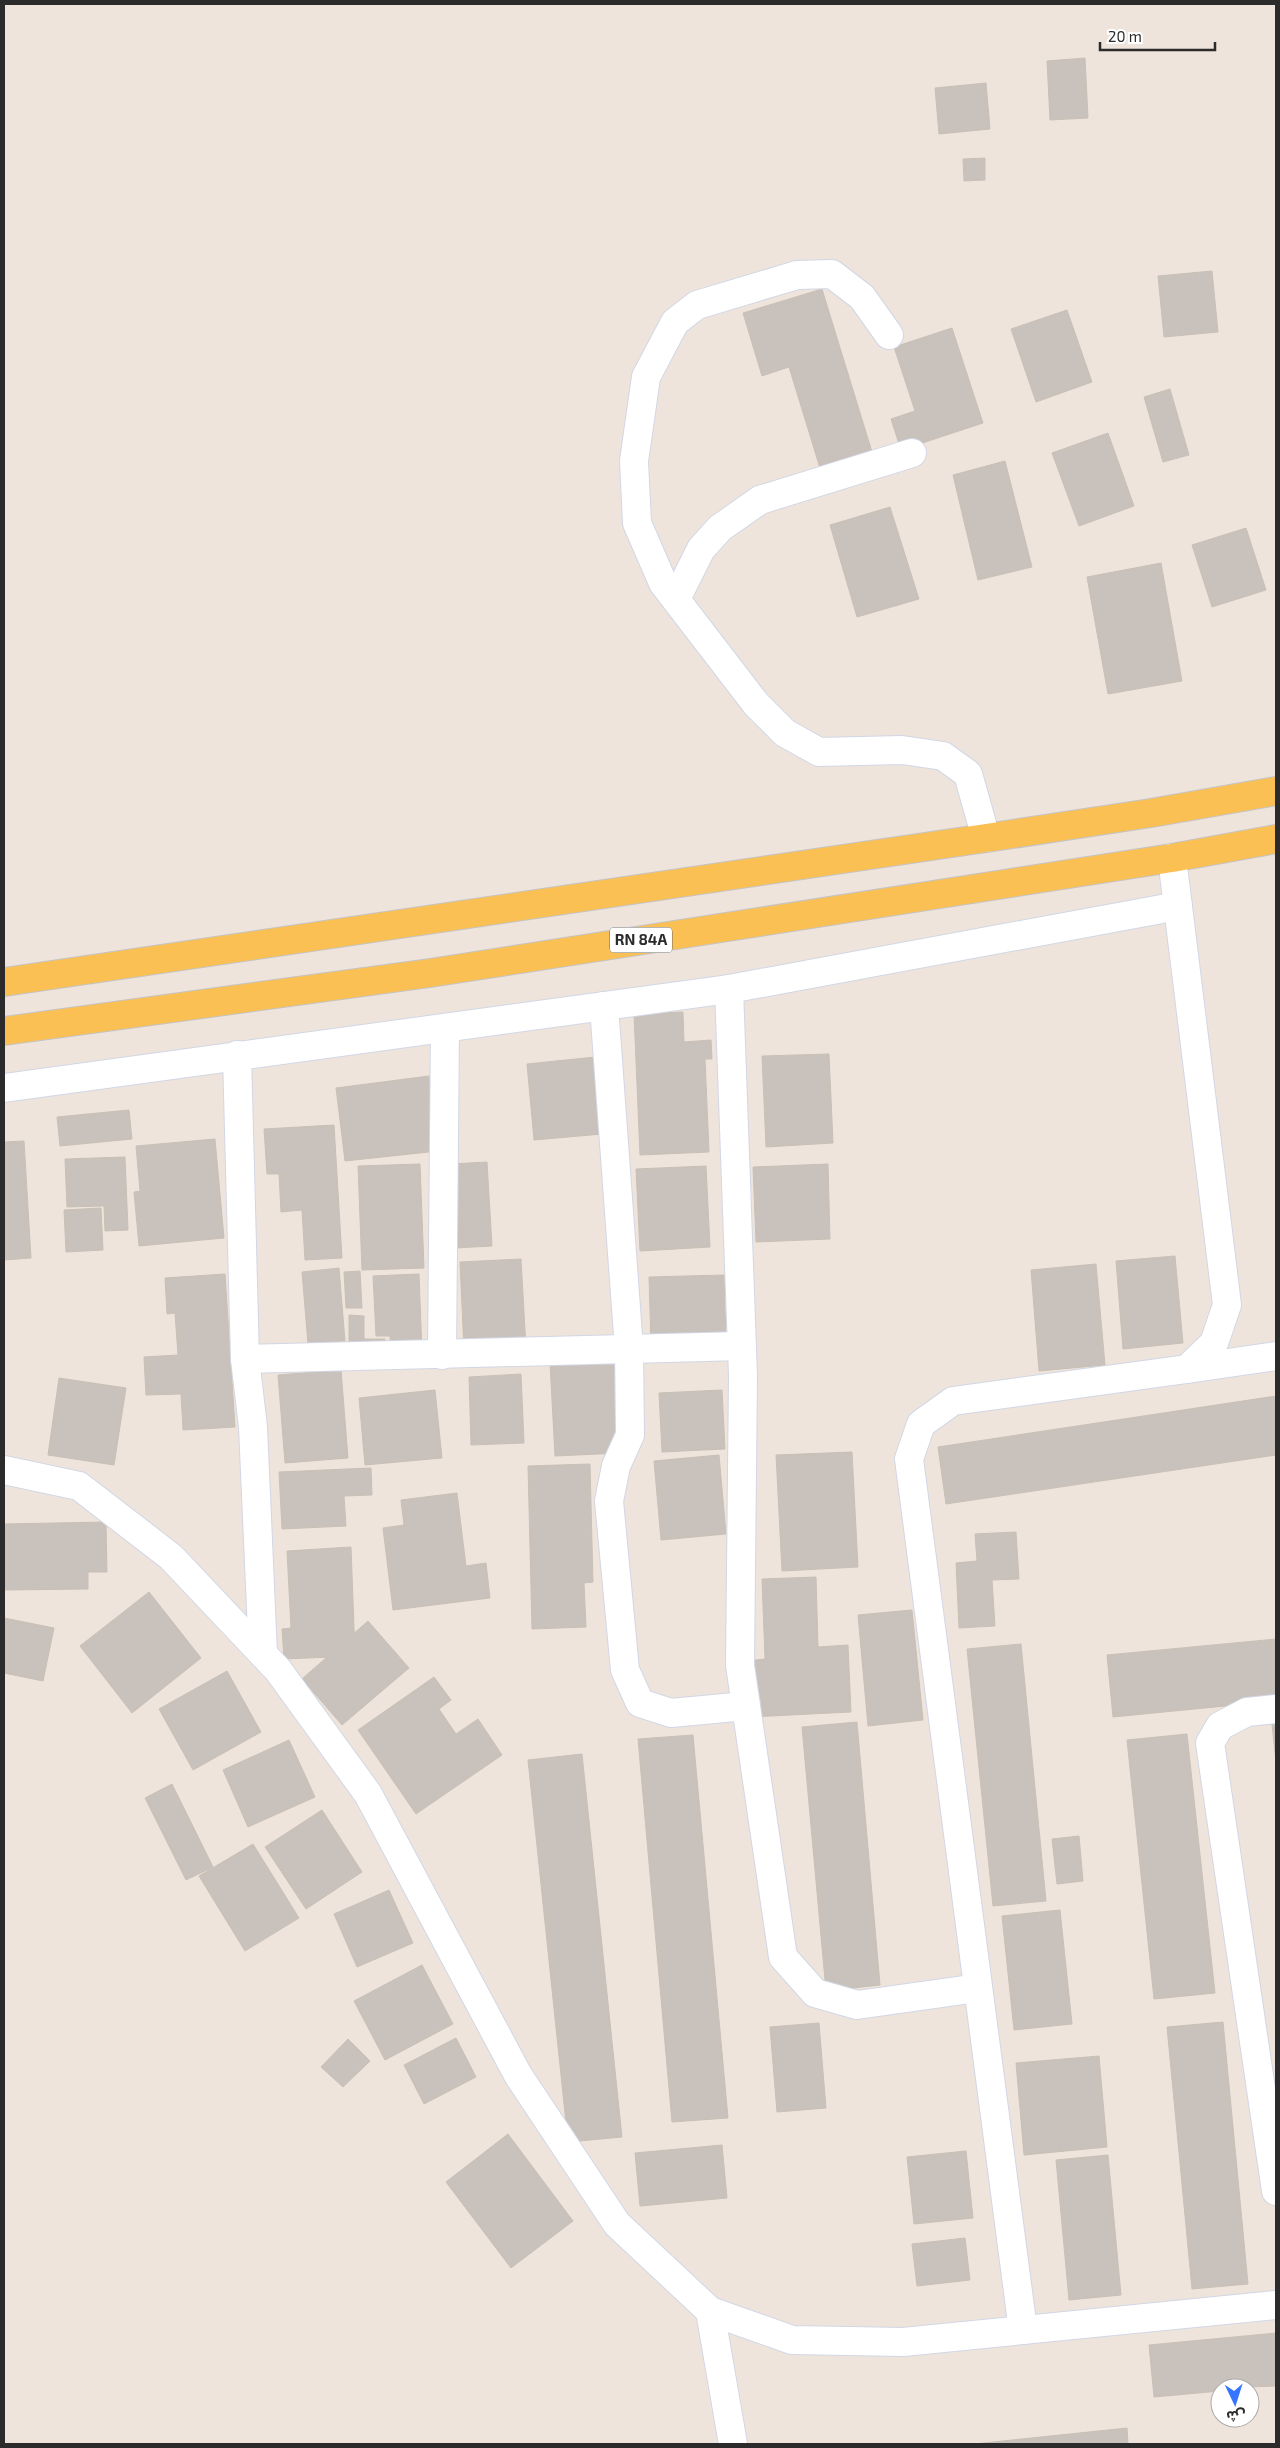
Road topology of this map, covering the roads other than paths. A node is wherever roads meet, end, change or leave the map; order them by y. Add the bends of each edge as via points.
1 (889, 335) dead end
2 (912, 453) dead end
3 (676, 599) junction
4 (1276, 791) edge
5 (986, 838) junction
6 (1276, 839) edge
7 (1172, 858) junction
8 (1178, 906) junction
9 (4, 982) edge
10 (729, 989) junction
11 (604, 1006) junction
12 (445, 1028) junction
13 (4, 1031) edge
14 (237, 1055) junction
15 (4, 1088) edge
16 (742, 1346) junction
17 (629, 1350) junction
18 (442, 1355) junction
19 (1276, 1356) edge
20 (245, 1359) junction
21 (1187, 1368) junction
22 (4, 1470) edge
23 (263, 1654) junction
24 (746, 1706) junction
25 (1276, 1710) edge
26 (978, 1988) junction
27 (1276, 2191) edge
28 (1276, 2305) edge
29 (710, 2311) junction
30 (1023, 2330) junction
31 (733, 2444) edge

1 - 3 street via 862,297 832,274 797,275 706,302 675,322 646,377 634,461 637,523 663,583
2 - 3 street via 760,500 720,528 700,549
3 - 5 street via 756,704 785,733 819,752 902,750 943,756 968,774
4 - 5 main road
5 - 9 main road
6 - 7 main road, RN 84A
7 - 8 street
7 - 13 main road, RN 84A via 446,970
8 - 10 street
8 - 21 street via 1228,1305 1214,1343
10 - 11 street
10 - 16 street
11 - 12 street
11 - 17 street
12 - 14 street
12 - 18 street
14 - 15 street
14 - 20 street
16 - 17 street
16 - 24 street via 740,1665
17 - 18 street
17 - 24 street via 630,1435 616,1466 609,1501 625,1670 640,1703 671,1712
18 - 20 street
19 - 21 street
20 - 23 street via 253,1427
21 - 26 street via 953,1402 921,1424 909,1459
22 - 23 street via 79,1486 171,1557
23 - 29 street via 368,1794 518,2075 617,2224
24 - 26 street via 782,1957 815,1992 857,2005
25 - 27 street via 1247,1712 1220,1726 1210,1743
26 - 30 street
28 - 30 street
29 - 30 street via 792,2340 903,2342
29 - 31 street

